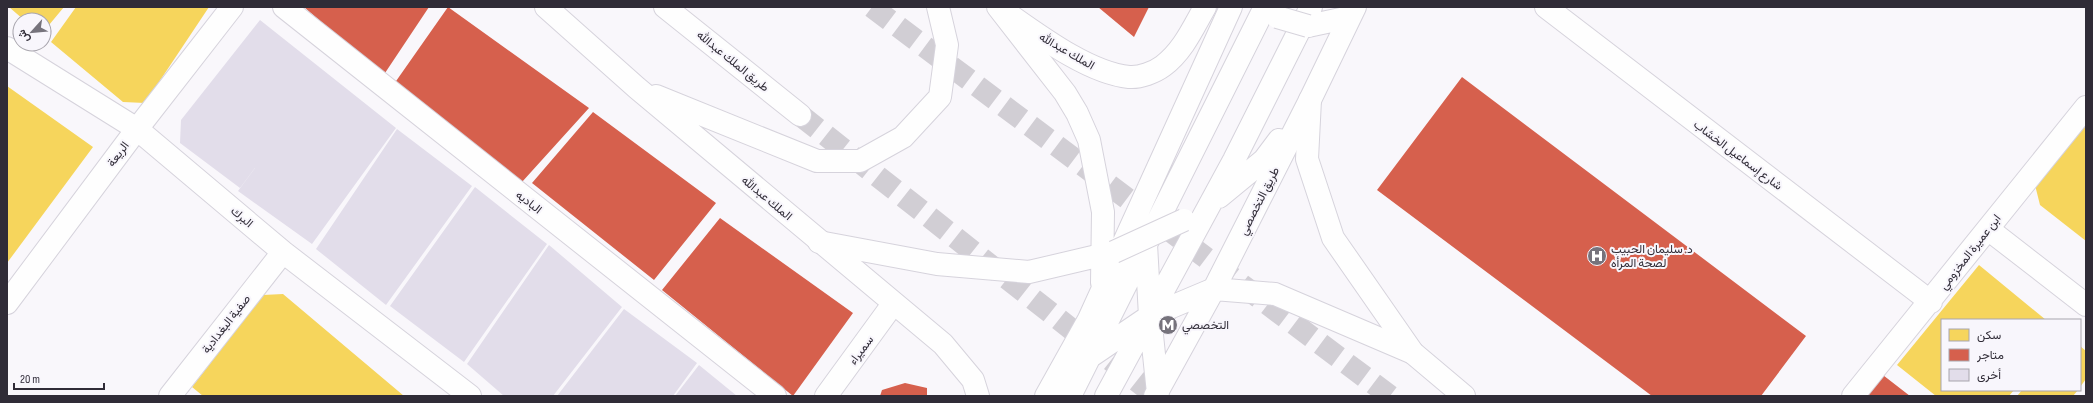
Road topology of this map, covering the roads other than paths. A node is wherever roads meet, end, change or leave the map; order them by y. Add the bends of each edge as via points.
1 (232, 7) edge
2 (284, 7) edge
3 (546, 7) edge
4 (665, 7) edge
5 (938, 7) edge
6 (998, 7) edge
7 (1205, 7) edge
8 (1231, 7) edge
9 (1546, 7) edge
10 (1269, 10) edge
11 (1352, 12) edge
12 (1309, 17) edge
13 (7, 48) edge
14 (637, 88) junction
15 (1310, 100) junction
16 (2086, 107) edge
17 (800, 115) tunnel mouth
18 (137, 129) junction
19 (1154, 177) junction
20 (1210, 205) junction
21 (1988, 229) junction
22 (1146, 241) junction
23 (819, 242) junction
24 (283, 252) junction
25 (1108, 253) junction
26 (1214, 289) junction
27 (1102, 292) junction
28 (1931, 302) junction
29 (7, 303) edge
30 (893, 304) junction
31 (2086, 305) edge
32 (1150, 316) junction
33 (1097, 347) junction
34 (1414, 353) junction
35 (1157, 394) edge
36 (170, 396) edge
37 (470, 396) edge
38 (775, 396) edge
39 (826, 396) edge
40 (978, 396) edge
41 (1046, 396) edge
42 (1050, 396) edge
43 (1070, 396) edge
44 (1100, 396) edge
45 (1106, 396) edge
46 (1464, 396) edge
47 (1853, 396) edge

1 - 18 main road, الريعة
2 - 38 main road, الباديه
3 - 14 main road, الملك عبدالله
4 - 17 main road, طريق الملك عبدالله
5 - 14 main road via 947,45 940,97 903,137 860,161 817,161
6 - 7 main road, الملك عبدالله via 1048,41 1096,68 1130,77 1153,72 1163,66 1182,48
6 - 25 main road via 1065,93 1077,113 1089,140
8 - 19 main road, طريق التخصصي
9 - 28 main road, شارع إسماعيل الخشاب
10 - 12 main road, bridge
10 - 22 main road
11 - 12 main road
11 - 15 main road, طريق التخصصي
12 - 20 main road
13 - 18 main road, البرك
14 - 23 main road, الملك عبدالله
15 - 20 main road via 1264,160
15 - 26 main road, طريق التخصصي
15 - 34 main road via 1308,159 1333,238
16 - 21 main road, ابن عميرة المخزومي
18 - 24 main road, البرك
18 - 29 main road, الريعة
19 - 22 main road, طريق التخصصي
19 - 27 main road, طريق التخصصي
20 - 25 main road, bridge via 1184,220
20 - 32 main road
21 - 28 main road, ابن عميرة المخزومي
21 - 31 main road
22 - 32 main road, طريق التخصصي
22 - 33 main road
23 - 25 main road via 937,264 1029,272
23 - 30 main road, الملك عبدالله
24 - 36 main road, صفية البغدادية
24 - 37 main road, البرك
25 - 27 main road
26 - 32 main road
26 - 34 main road via 1275,294
26 - 35 main road, طريق التخصصي
27 - 33 main road
27 - 41 main road, طريق التخصصي
28 - 47 main road, ابن عميرة المخزومي
30 - 39 main road, سميراء
30 - 40 main road, الملك عبدالله via 943,344 973,380
32 - 33 main road
32 - 35 main road, طريق التخصصي
32 - 45 main road
33 - 42 main road
33 - 43 main road
33 - 44 main road
34 - 46 main road

